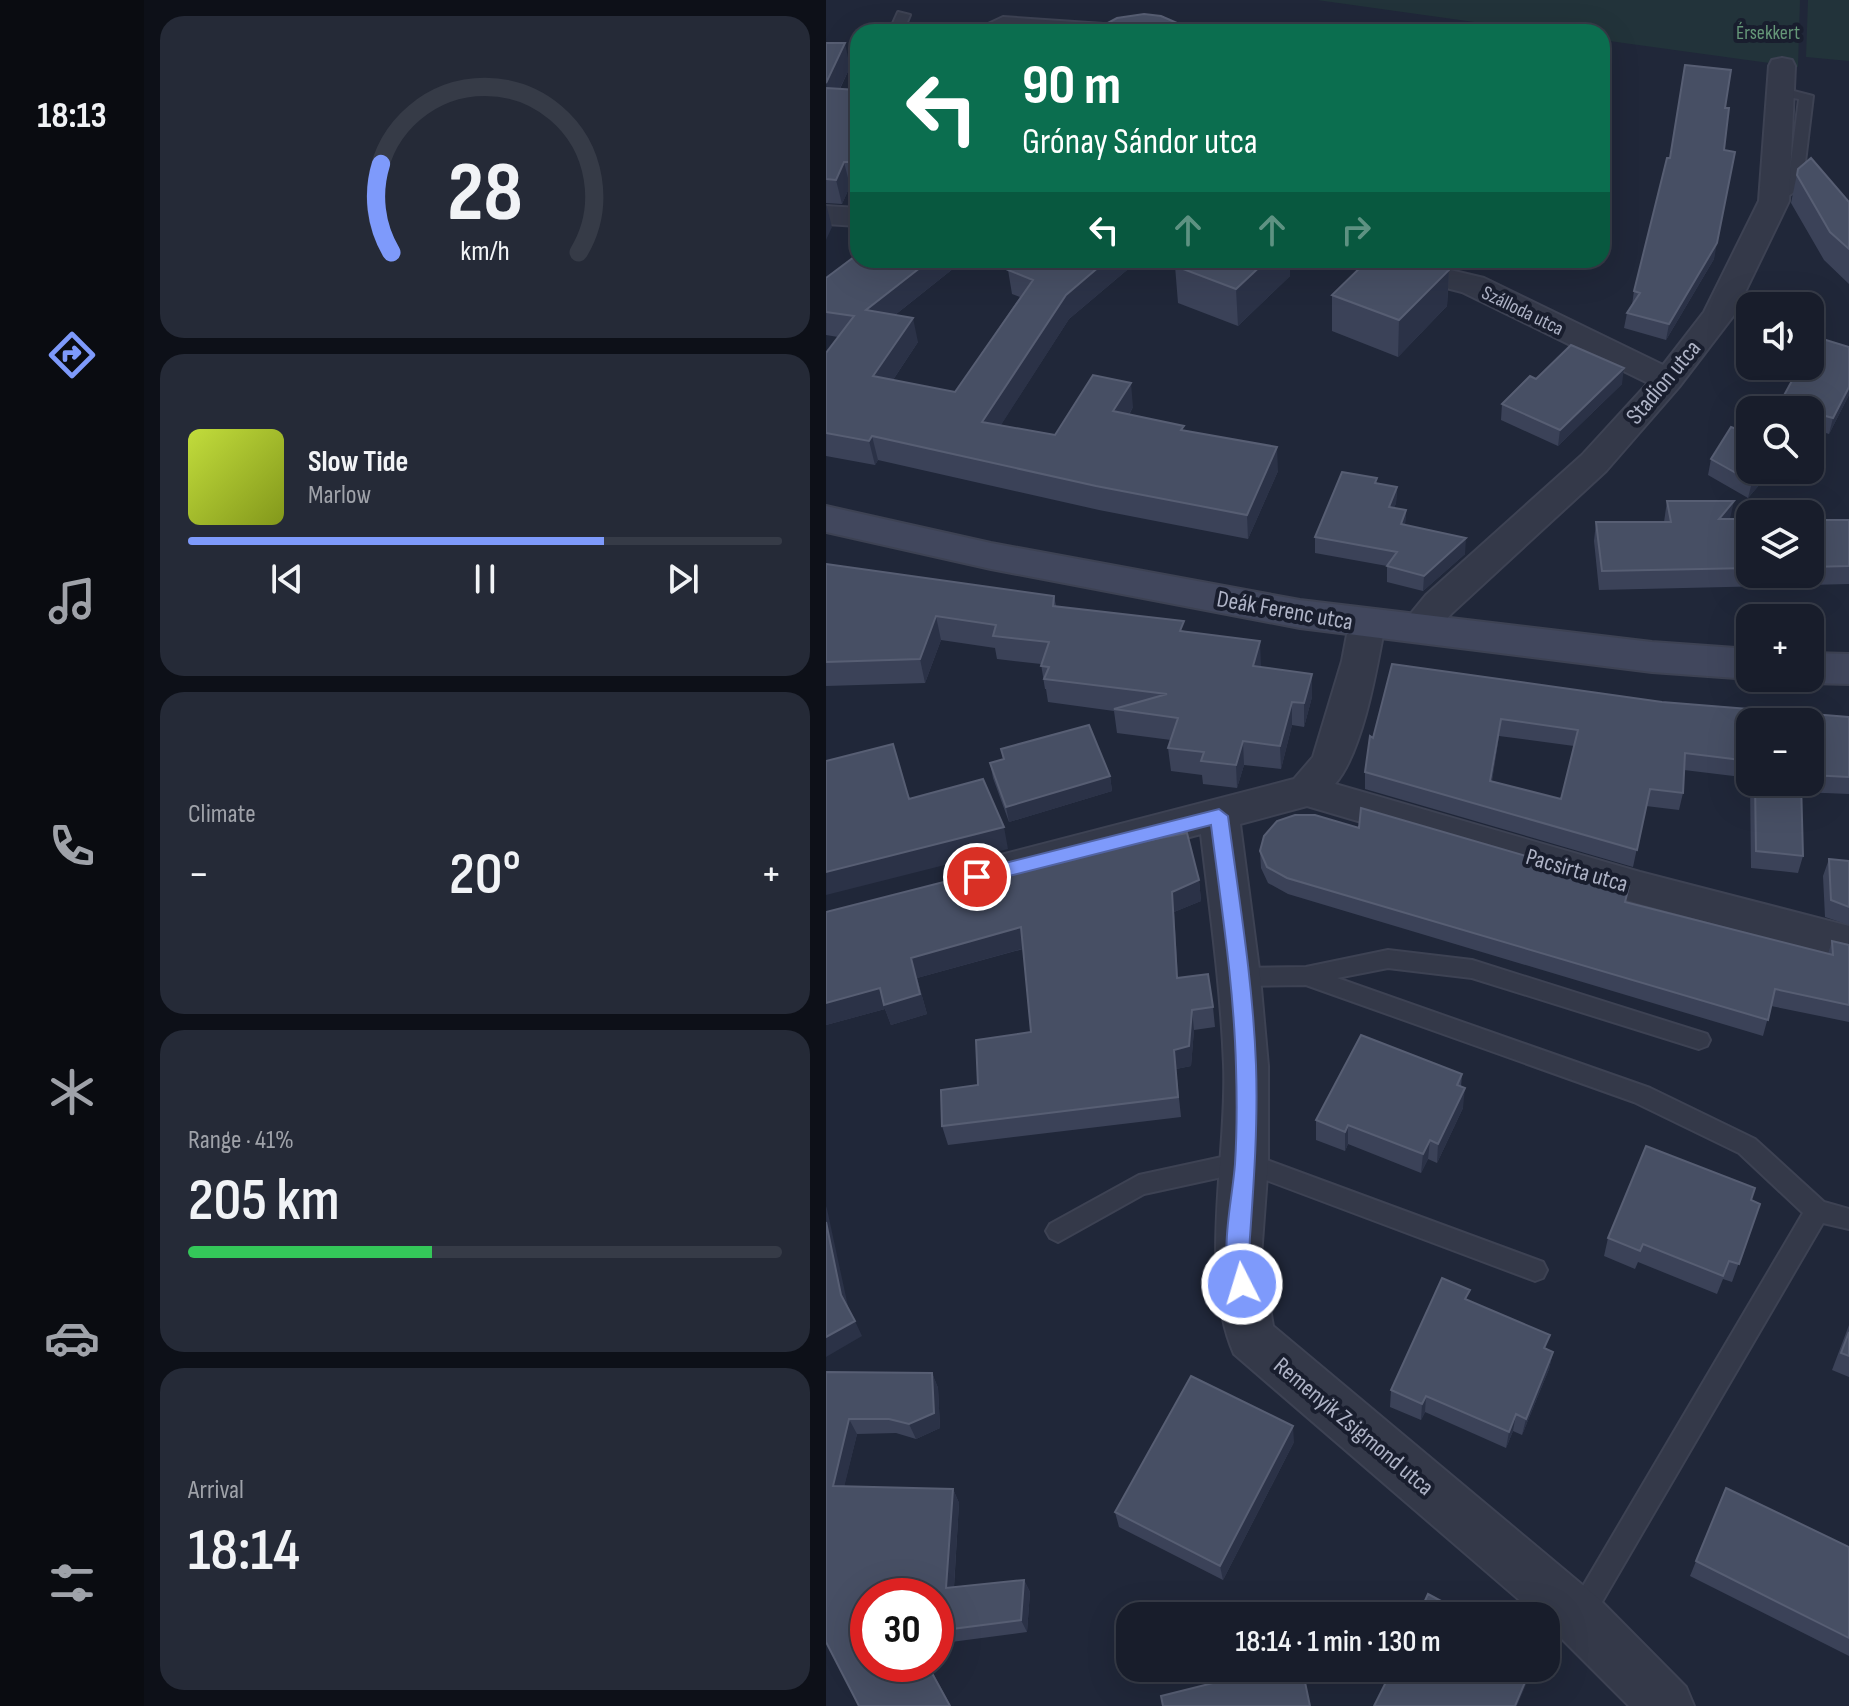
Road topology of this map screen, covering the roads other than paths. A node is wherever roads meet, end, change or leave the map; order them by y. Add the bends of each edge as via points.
1 (903, 15) dead end
2 (899, 24) edge
3 (996, 24) edge
4 (1046, 24) edge
5 (1782, 79) dead end
6 (826, 215) edge
7 (850, 216) edge
8 (1404, 268) edge
9 (1668, 380) junction
10 (826, 519) edge
11 (1367, 624) junction
12 (1417, 628) junction
13 (1736, 663) edge
14 (1824, 668) edge
15 (1849, 669) edge
16 (1307, 791) junction
17 (1219, 816) junction
18 (932, 889) edge
19 (1849, 943) edge
20 (1306, 976) junction
21 (1239, 977) junction
22 (1699, 1040) dead end
23 (1245, 1162) junction
24 (1817, 1211) junction
25 (1849, 1219) edge
26 (1058, 1231) dead end
27 (1535, 1270) dead end
28 (1579, 1617) junction
29 (1660, 1704) edge

1 - 2 lane
3 - 4 lane
5 - 9 street, Stadion utca via 1774,201 1718,315
6 - 7 street
8 - 9 street, Szálloda utca via 1473,285
9 - 12 street, Stadion utca via 1594,463
10 - 11 street, Deák Ferenc utca via 991,556
11 - 12 street, Deák Ferenc utca
11 - 16 street via 1331,763
12 - 13 street, Deák Ferenc utca
14 - 15 street
16 - 17 street
16 - 19 street, Pacsirta utca
17 - 18 street
17 - 21 street, Remenyik Zsigmond utca
20 - 21 lane
20 - 22 lane via 1388,959 1472,969
20 - 24 lane via 1642,1095 1747,1146
21 - 23 street, Remenyik Zsigmond utca via 1246,1066
23 - 26 lane via 1139,1185
23 - 27 lane
23 - 28 street, Remenyik Zsigmond utca via 1238,1256 1251,1338
24 - 25 lane
24 - 28 lane
28 - 29 street, Remenyik Zsigmond utca

